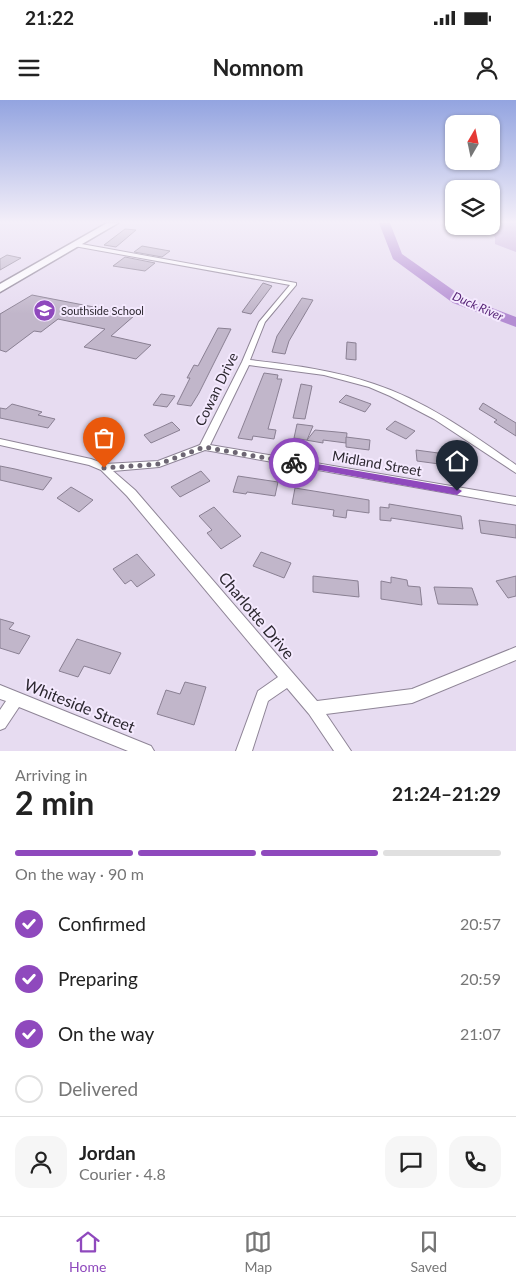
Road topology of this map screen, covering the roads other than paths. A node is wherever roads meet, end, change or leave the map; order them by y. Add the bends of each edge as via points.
1 (61, 253) edge
2 (123, 253) edge
3 (2, 286) edge
4 (246, 362) junction
5 (0, 442) edge
6 (204, 447) junction
7 (104, 468) junction
8 (516, 470) edge
9 (516, 501) edge
10 (516, 653) edge
11 (289, 678) junction
12 (0, 692) edge
13 (16, 698) junction
14 (314, 708) junction
15 (0, 723) edge
16 (146, 751) edge
17 (244, 751) edge
18 (343, 751) edge

1 - 3 highway
2 - 4 street, Cowan Drive via 294,284 262,322
4 - 6 street, Cowan Drive
4 - 8 street via 307,369 352,379 388,392 480,444
5 - 7 street, Charlotte Drive
6 - 7 street, Cowan Drive via 159,464
6 - 9 street, Midland Street
7 - 11 street, Charlotte Drive via 132,493
10 - 14 street via 412,696
11 - 14 street, Charlotte Drive
11 - 17 street via 263,696
12 - 13 street, Whiteside Street
13 - 15 street
13 - 16 street, Whiteside Street
14 - 18 street, Charlotte Drive

